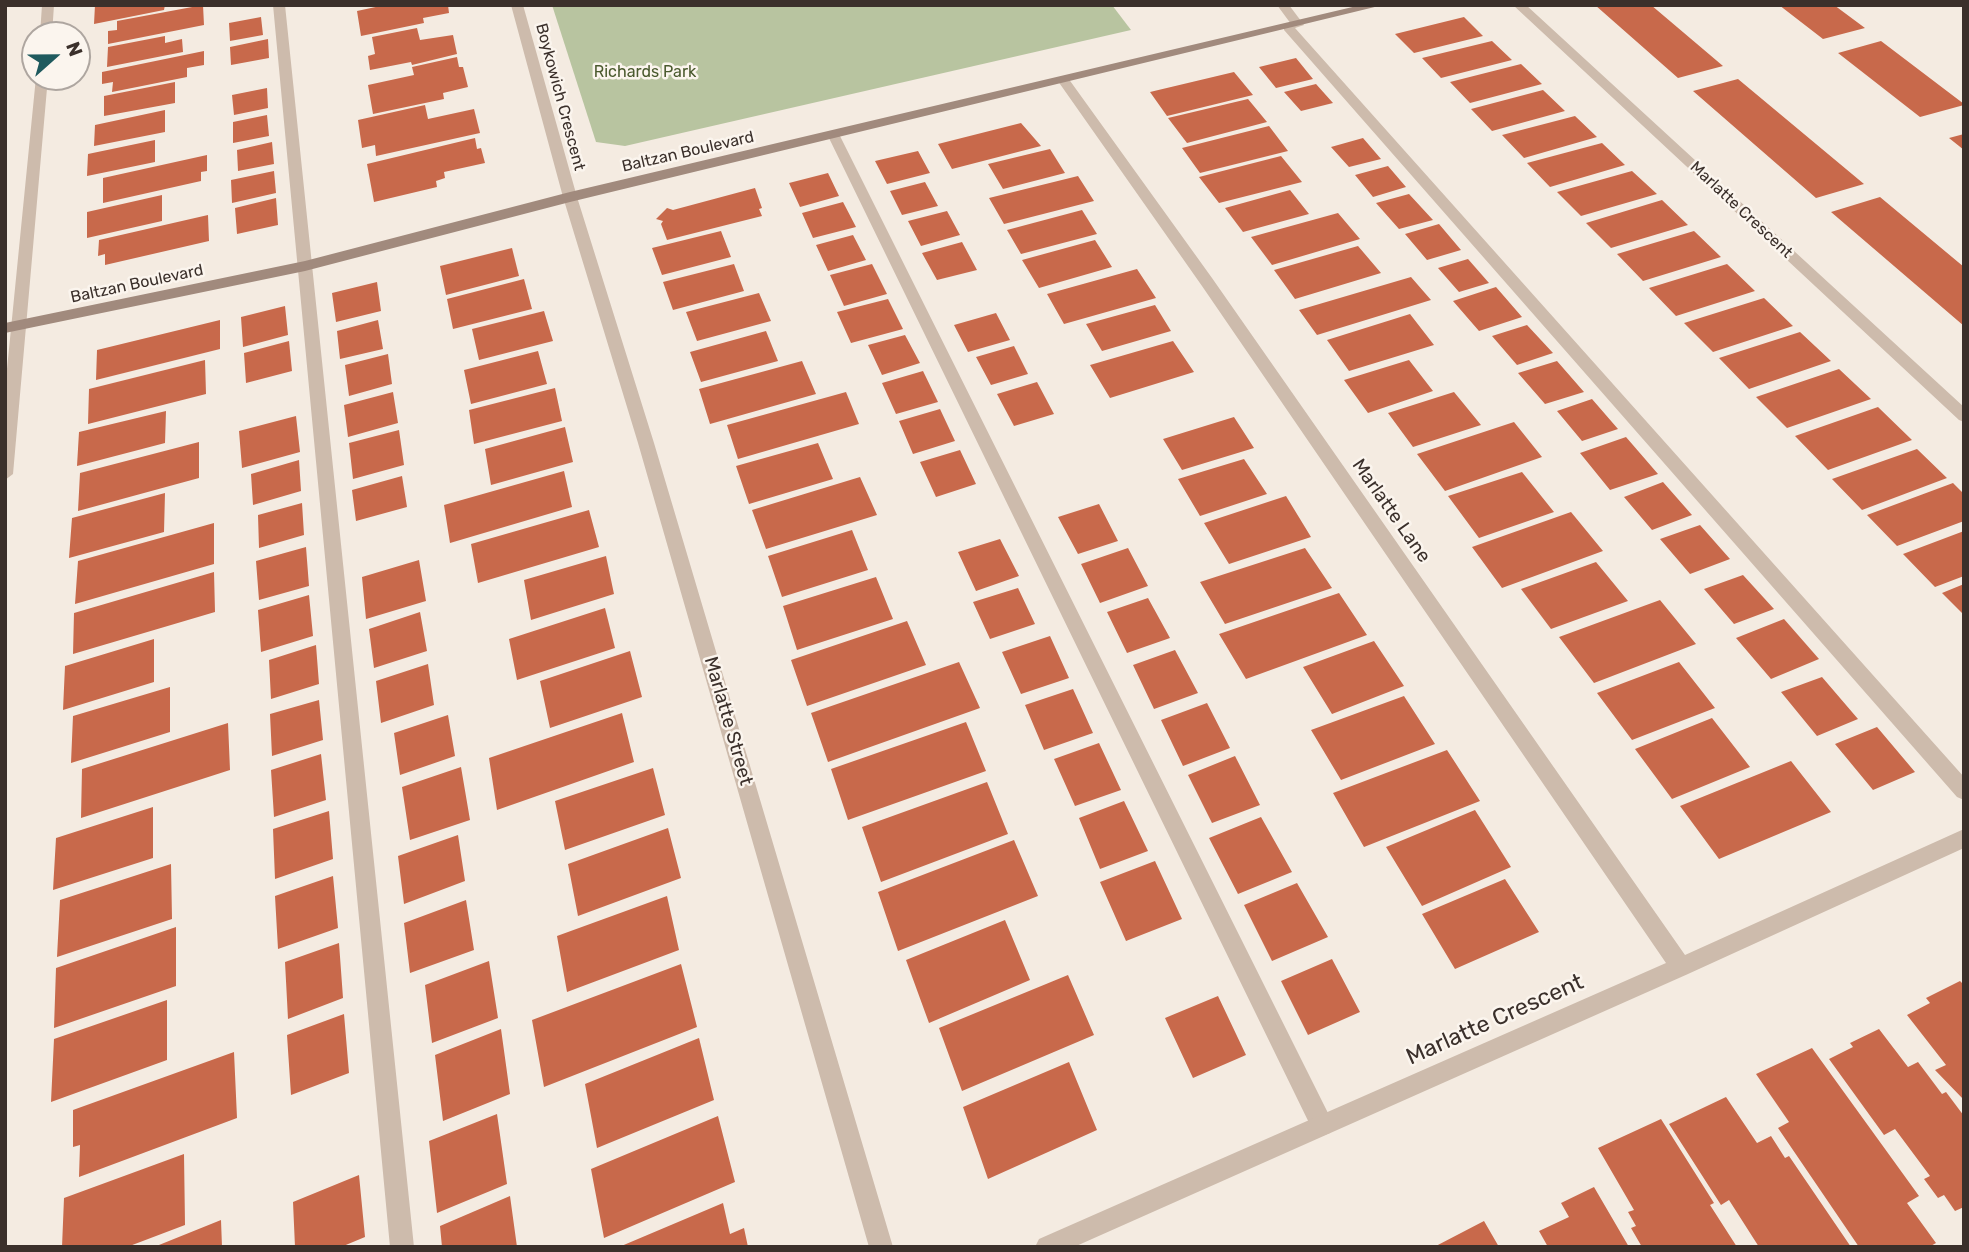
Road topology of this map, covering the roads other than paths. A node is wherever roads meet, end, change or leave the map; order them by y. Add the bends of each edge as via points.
1 (279, 5) edge
2 (517, 5) edge
3 (1283, 5) edge
4 (1377, 5) edge
5 (1519, 5) edge
6 (1293, 26) junction
7 (1064, 81) junction
8 (40, 91) edge
9 (834, 136) junction
10 (570, 198) junction
11 (305, 266) junction
12 (13, 327) edge
13 (1964, 416) edge
14 (5, 474) edge
15 (1964, 791) edge
16 (1964, 838) edge
17 (1681, 967) junction
18 (1322, 1125) junction
19 (402, 1247) edge
20 (881, 1247) edge
21 (1047, 1247) edge

1 - 11 street
2 - 10 street, Boykowich Crescent
3 - 6 street
4 - 6 street, Baltzan Boulevard
5 - 13 street, Marlatte Crescent
6 - 7 street, Baltzan Boulevard
6 - 15 street
7 - 9 street, Baltzan Boulevard
7 - 17 street, Marlatte Lane
8 - 12 street
9 - 10 street, Baltzan Boulevard
9 - 18 street
10 - 11 street, Baltzan Boulevard
10 - 20 street, Marlatte Street
11 - 12 street, Baltzan Boulevard
11 - 19 street
12 - 14 street
16 - 17 street, Marlatte Crescent
17 - 18 street, Marlatte Crescent
18 - 21 street, Marlatte Crescent

